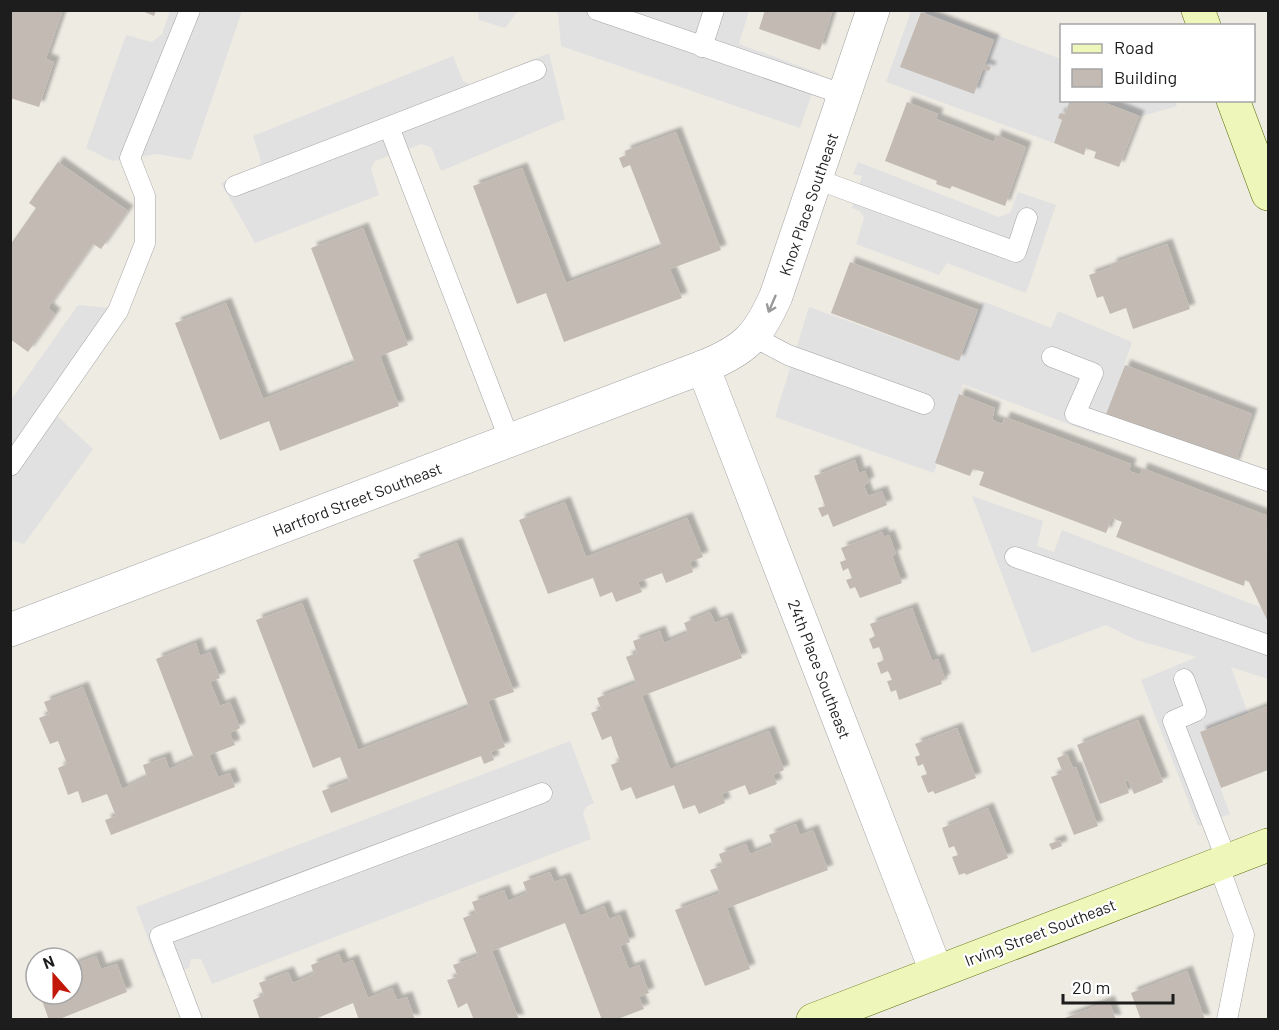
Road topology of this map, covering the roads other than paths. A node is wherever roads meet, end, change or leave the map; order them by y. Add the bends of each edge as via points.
1 (190, 10) edge
2 (597, 10) edge
3 (714, 10) edge
4 (873, 10) edge
5 (702, 47) junction
6 (536, 70) dead end
7 (844, 95) junction
8 (1234, 102) edge
9 (389, 127) junction
10 (816, 179) junction
11 (236, 186) dead end
12 (1269, 195) edge
13 (1027, 218) dead end
14 (754, 337) junction
15 (1052, 357) dead end
16 (703, 367) junction
17 (924, 404) dead end
18 (510, 441) junction
19 (10, 466) edge
20 (1269, 481) edge
21 (1015, 557) dead end
22 (10, 630) edge
23 (1269, 645) edge
24 (1184, 680) dead end
25 (542, 793) dead end
26 (1269, 845) edge
27 (1222, 863) junction
28 (936, 971) junction
29 (192, 1020) edge
30 (813, 1020) edge
31 (1227, 1020) edge

1 - 19 lane via 130,158 145,196 145,243 118,311
2 - 5 lane
3 - 5 lane
4 - 7 street, Knox Place Southeast
5 - 7 lane
6 - 9 lane
7 - 10 street, Knox Place Southeast
8 - 12 main road
9 - 11 lane
9 - 18 lane
10 - 13 lane via 1016,252
10 -> 14 street, Knox Place Southeast via 776,296
14 - 16 street, Knox Place Southeast via 736,352
14 - 17 lane via 788,355
15 - 20 lane via 1093,372 1075,414
16 - 18 street, Hartford Street Southeast
16 - 28 street, 24th Place Southeast
18 - 22 street, Hartford Street Southeast
21 - 23 lane
24 - 27 lane via 1196,711 1173,721
25 - 29 lane via 160,936
26 - 27 main road, Irving Street Southeast
27 - 28 main road, Irving Street Southeast
27 - 31 lane via 1244,935
28 - 30 main road, Irving Street Southeast

